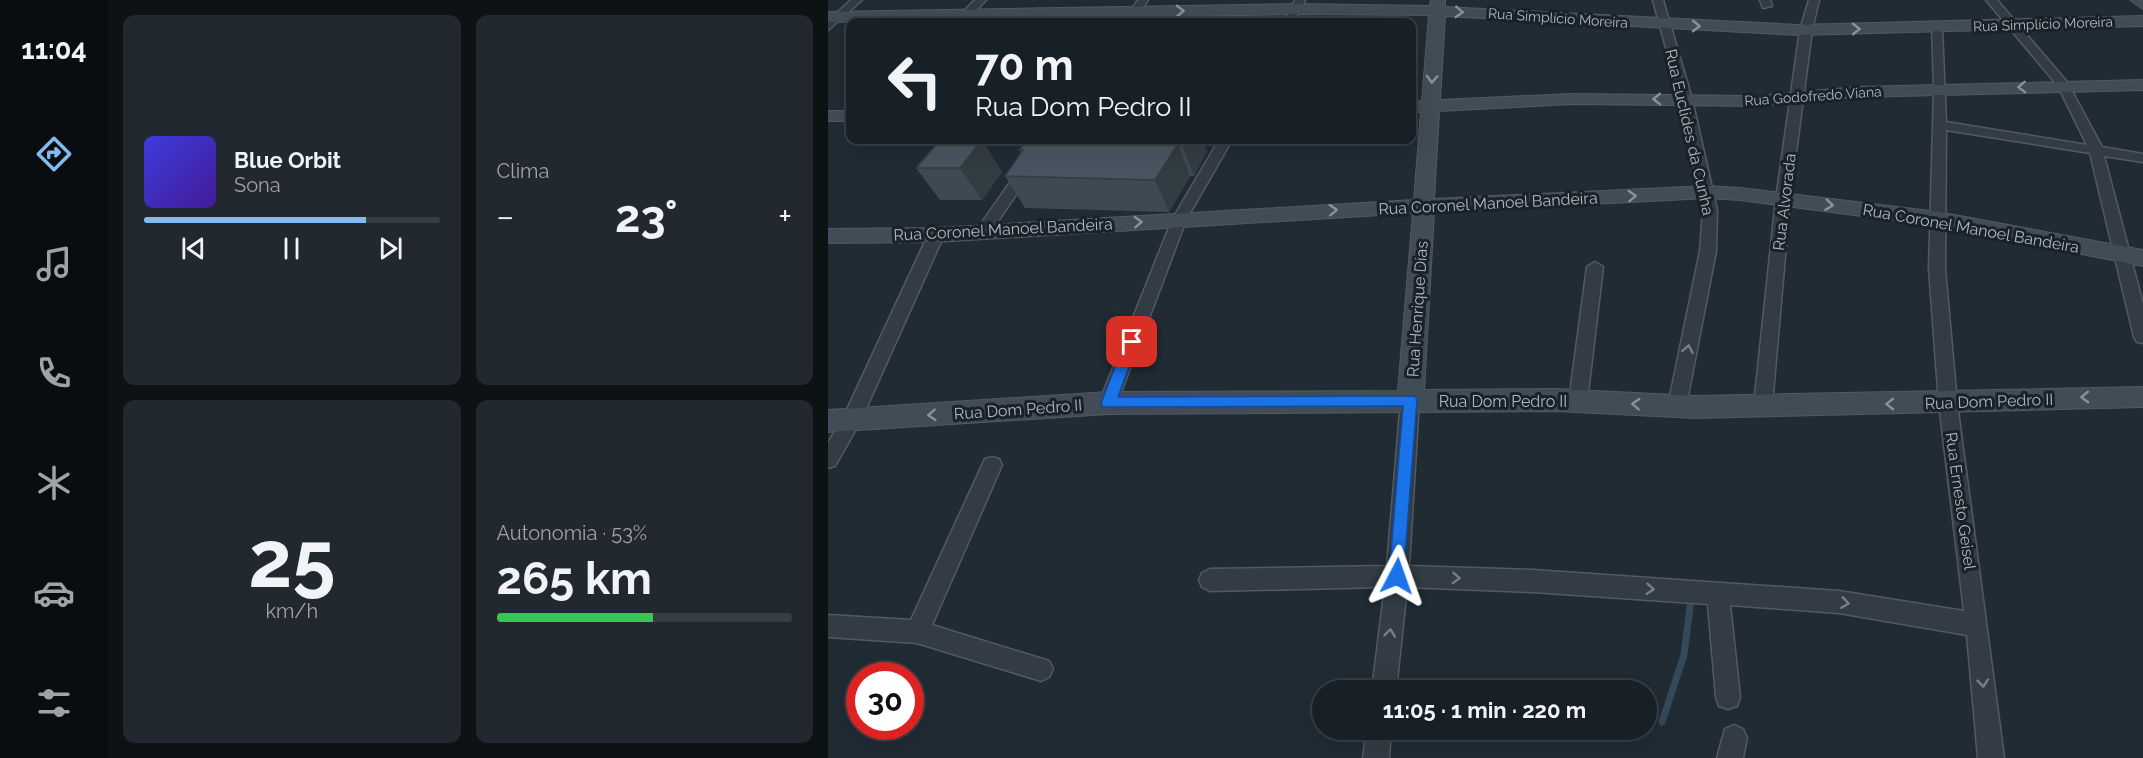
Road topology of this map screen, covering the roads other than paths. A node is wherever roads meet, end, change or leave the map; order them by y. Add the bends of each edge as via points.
1 (857, 0) edge
2 (981, 0) edge
3 (1658, 0) edge
4 (1814, 0) edge
5 (1990, 0) edge
6 (2137, 0) edge
7 (2143, 4) edge
8 (1437, 6) edge
9 (1136, 11) edge
10 (1295, 11) edge
11 (967, 14) junction
12 (877, 18) edge
13 (832, 20) edge
14 (2143, 21) edge
15 (1665, 25) junction
16 (2013, 26) junction
17 (1936, 28) junction
18 (1802, 30) junction
19 (2063, 85) junction
20 (2143, 85) edge
21 (1940, 90) junction
22 (1686, 99) junction
23 (1790, 99) junction
24 (1421, 107) edge
25 (828, 116) edge
26 (846, 116) edge
27 (1940, 125) junction
28 (1043, 144) edge
29 (1223, 144) edge
30 (2096, 150) junction
31 (2143, 159) edge
32 (1707, 192) junction
33 (1777, 198) junction
34 (1424, 205) junction
35 (1938, 219) junction
36 (1179, 220) junction
37 (983, 232) junction
38 (936, 235) junction
39 (828, 236) edge
40 (2122, 254) junction
41 (2143, 258) edge
42 (1595, 267) dead end
43 (2143, 337) edge
44 (2143, 397) edge
45 (1410, 400) junction
46 (1578, 401) junction
47 (1108, 403) junction
48 (1948, 403) junction
49 (1686, 406) junction
50 (1754, 406) junction
51 (840, 421) edge
52 (828, 460) edge
53 (992, 465) dead end
54 (1397, 576) junction
55 (1210, 580) dead end
56 (1718, 595) junction
57 (1977, 625) junction
58 (828, 626) edge
59 (917, 632) junction
60 (1041, 669) dead end
61 (1385, 680) edge
62 (1728, 697) dead end
63 (1378, 740) edge
64 (1376, 758) edge
65 (1991, 758) edge

1 - 13 street
2 - 11 street
3 - 15 street, Rua Euclides da Cunha
4 - 18 street, Rua Alvorada
5 - 16 street
6 - 7 street
8 - 10 street, Rua Simplício Moreira
8 -> 15 street, Rua Simplício Moreira
8 -> 24 street, Rua Henrique Dias
9 -> 10 street, Rua Simplício Moreira
9 - 11 street, Rua Simplício Moreira
11 - 12 street, Rua Simplício Moreira
14 - 16 street, Rua Simplício Moreira
15 -> 18 street, Rua Simplício Moreira
15 - 22 street, Rua Euclides da Cunha
16 - 17 street, Rua Simplício Moreira
16 - 19 street
18 -> 17 street, Rua Simplício Moreira
17 - 21 street, Rua Ernesto Geisel
18 - 23 street, Rua Alvorada
19 - 20 street, Rua Godofredo Viana
19 -> 21 street, Rua Godofredo Viana
19 - 30 street
21 - 23 street, Rua Godofredo Viana via 1827,93
21 - 27 street, Rua Ernesto Geisel
22 - 23 street, Rua Godofredo Viana
22 -> 24 street, Rua Godofredo Viana via 1524,100
22 - 32 street, Rua Euclides da Cunha
23 - 33 street, Rua Alvorada
24 - 34 street, Rua Henrique Dias
25 - 26 street
27 - 30 street
27 - 35 street, Rua Ernesto Geisel
28 - 37 street
29 - 36 street
30 - 31 street
30 - 40 street
32 - 33 street, Rua Coronel Manoel Bandeira
34 -> 32 street, Rua Coronel Manoel Bandeira
49 -> 32 street, Rua Euclides da Cunha via 1711,228
33 -> 35 street, Rua Coronel Manoel Bandeira
33 - 50 street, Rua Alvorada
36 -> 34 street, Rua Coronel Manoel Bandeira
34 - 45 street, Rua Henrique Dias
35 - 40 street, Rua Coronel Manoel Bandeira
35 - 48 street, Rua Ernesto Geisel
37 -> 36 street, Rua Coronel Manoel Bandeira
36 - 47 street
37 - 38 street, Rua Coronel Manoel Bandeira
38 - 39 street, Rua Coronel Manoel Bandeira
38 - 51 street
40 - 41 street, Rua Coronel Manoel Bandeira
40 - 43 street
42 - 46 street
44 -> 48 street, Rua Dom Pedro II
45 - 46 street, Rua Dom Pedro II
45 - 47 street, Rua Dom Pedro II
45 - 54 street, Rua Henrique Dias
49 -> 46 street, Rua Dom Pedro II
47 -> 51 street, Rua Dom Pedro II
48 -> 50 street, Rua Dom Pedro II
48 - 57 street, Rua Ernesto Geisel
49 - 50 street, Rua Dom Pedro II
51 - 52 street
53 - 59 street
54 - 55 street
54 -> 56 street via 1533,581
61 -> 54 street, Rua Henrique Dias
56 -> 57 street via 1839,602
56 - 62 street
57 -> 65 street, Rua Ernesto Geisel
58 - 59 street
59 - 60 street
63 - 64 street

